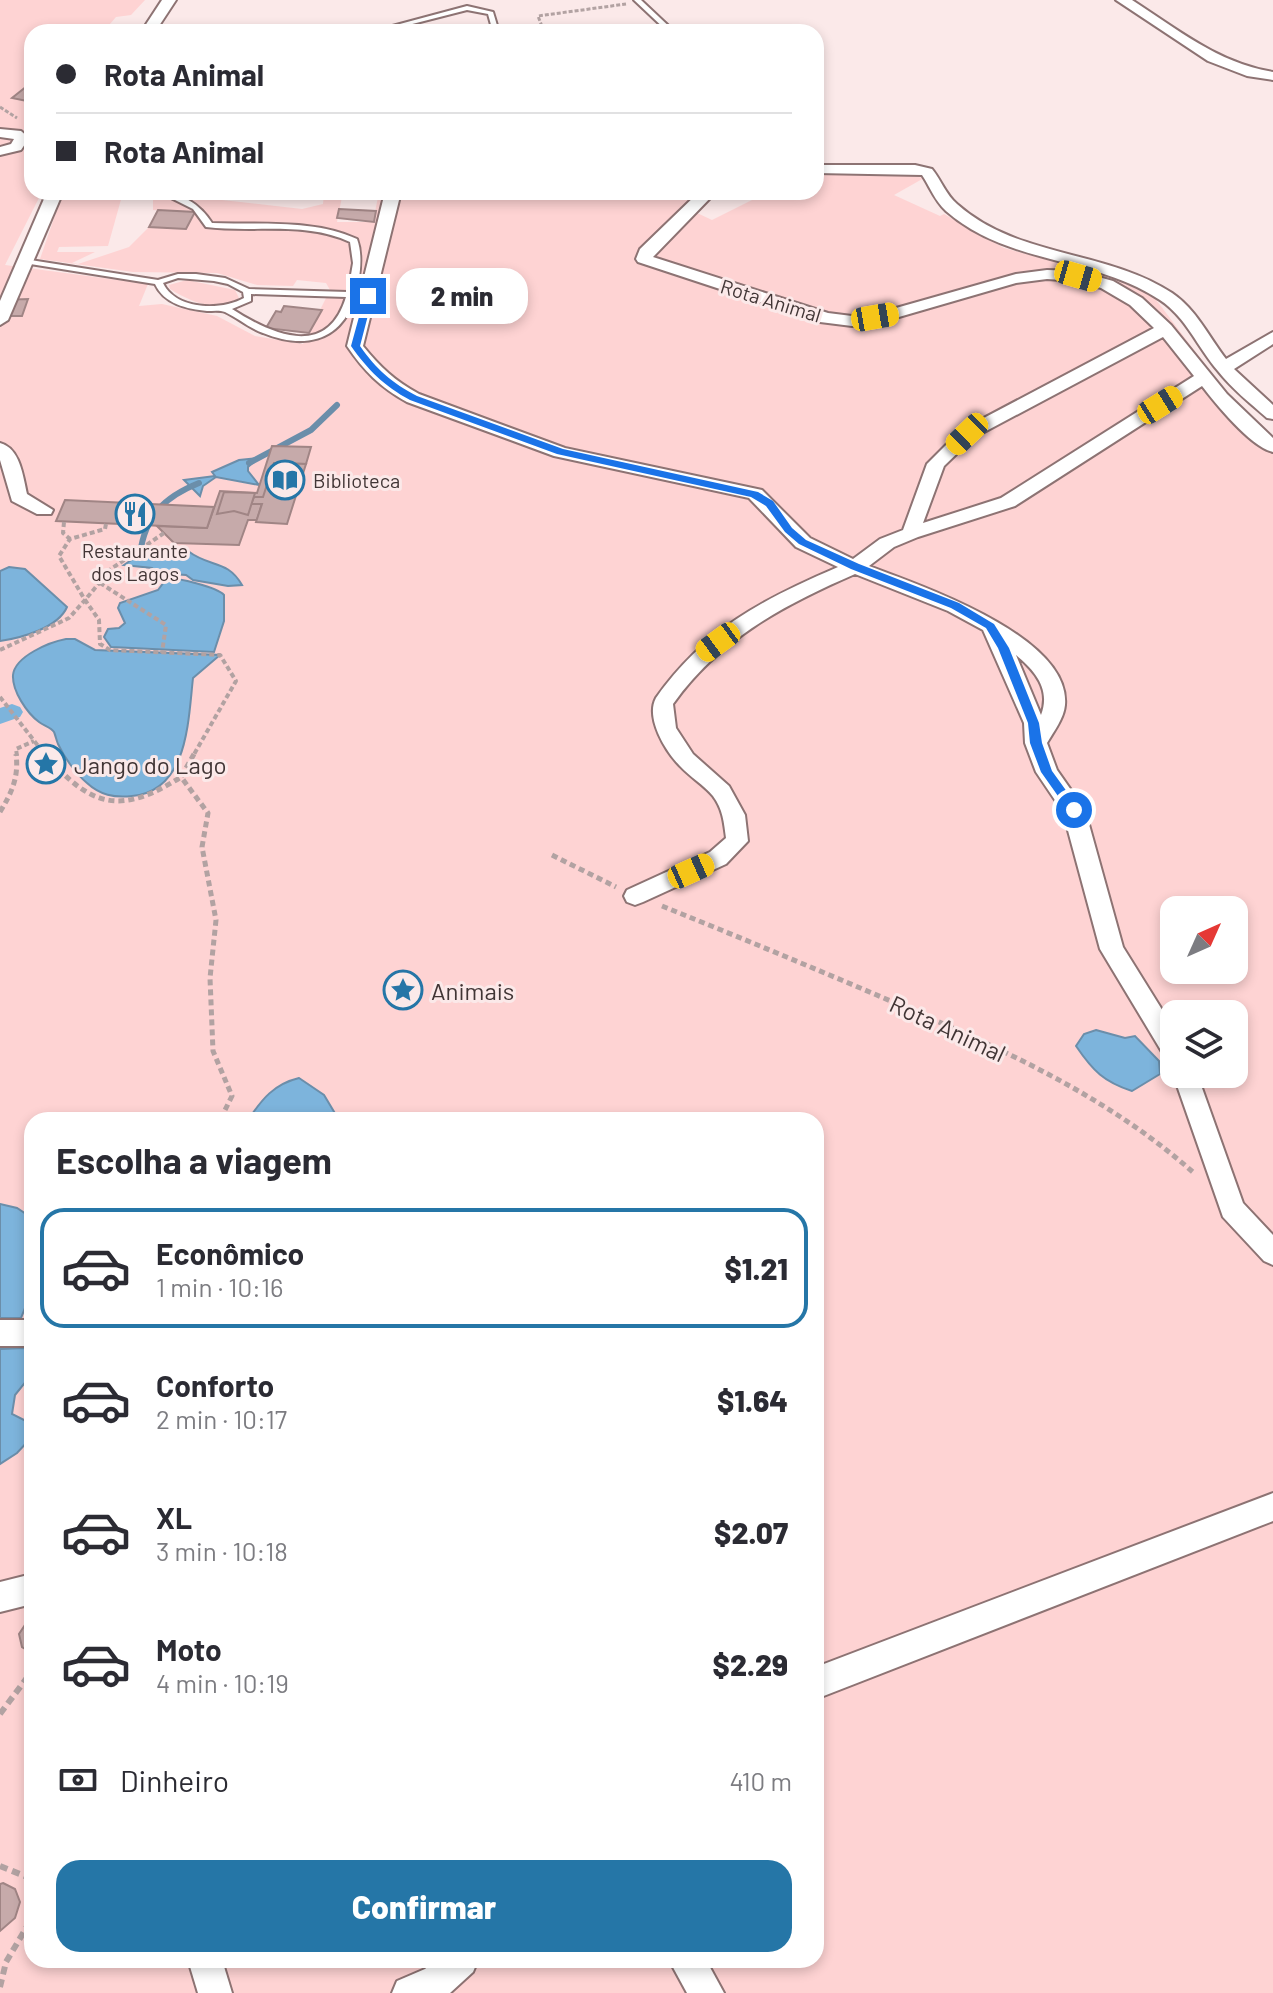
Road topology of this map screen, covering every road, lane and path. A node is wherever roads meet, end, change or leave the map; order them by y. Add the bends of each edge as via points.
1 (169, 0) edge
2 (1123, 0) edge
3 (638, 1) edge
4 (153, 24) edge
5 (404, 24) edge
6 (494, 24) edge
7 (541, 24) edge
8 (663, 24) edge
9 (1185, 41) junction
10 (1273, 76) edge
11 (1231, 81) dead end
12 (0, 133) edge
13 (24, 137) edge
14 (24, 140) edge
15 (0, 151) edge
16 (824, 169) edge
17 (51, 200) edge
18 (186, 200) edge
19 (391, 200) edge
20 (700, 200) edge
21 (24, 261) junction
22 (158, 282) junction
23 (247, 291) junction
24 (352, 295) junction
25 (228, 310) junction
26 (0, 320) edge
27 (1165, 329) junction
28 (1273, 337) edge
29 (1224, 368) junction
30 (1203, 378) junction
31 (1273, 414) edge
32 (1273, 447) edge
33 (0, 448) edge
34 (44, 510) dead end
35 (64, 522) dead end
36 (106, 524) dead end
37 (164, 533) dead end
38 (911, 533) junction
39 (70, 539) junction
40 (855, 567) junction
41 (100, 583) junction
42 (85, 600) junction
43 (990, 626) junction
44 (0, 650) edge
45 (162, 653) junction
46 (0, 697) edge
47 (2, 703) edge
48 (34, 741) junction
49 (1036, 743) junction
50 (181, 777) junction
51 (0, 812) edge
52 (552, 855) dead end
53 (635, 896) junction
54 (1160, 1027) edge
55 (1190, 1088) edge
56 (224, 1112) edge
57 (1198, 1176) dead end
58 (1273, 1253) edge
59 (0, 1333) edge
60 (24, 1333) edge
61 (1273, 1507) edge
62 (24, 1591) edge
63 (0, 1597) edge
64 (824, 1680) edge
65 (24, 1682) edge
66 (0, 1714) edge
67 (0, 1866) edge
68 (24, 1876) edge
69 (24, 1932) edge
70 (207, 1968) edge
71 (452, 1968) edge
72 (691, 1968) edge
73 (0, 1987) edge
74 (215, 1993) edge
75 (409, 1993) edge
76 (707, 1993) edge

1 - 4 street
2 - 9 street
3 - 7 path via 538,16
3 - 8 lane
5 - 6 lane via 467,8 491,13
9 - 10 street via 1232,67
9 - 11 street
12 - 13 street
14 - 15 street
16 - 29 street via 927,172 947,204 1015,247 1129,277 1161,292 1191,318
17 - 21 street
18 - 24 lane via 209,225 347,236 358,251
19 - 40 street via 355,346 391,386 560,452 755,494 770,503 803,542
20 - 27 street, Rota Animal via 644,259 826,318 856,321 1025,274 1078,276 1126,296
21 - 22 lane
21 - 26 street
22 - 23 lane via 199,276
22 - 25 lane via 165,294 179,301
23 - 24 lane
23 - 25 lane via 248,299
24 - 25 lane via 344,319 304,340 262,333
27 - 30 street, Rota Animal via 1186,349
27 - 38 street via 967,434 936,464
28 - 29 street
29 - 31 street
30 - 32 street, Rota Animal
30 - 38 street via 1008,502
33 - 34 street via 10,461 19,497
35 - 39 path via 63,533
36 - 39 path via 105,529
37 - 41 path via 111,569
38 - 40 street
39 - 42 path via 59,556
40 - 43 street via 955,606
40 - 53 street via 731,632 704,653 663,703 666,728 685,759 721,791 734,815 737,841 718,858
41 - 42 path
41 - 45 path via 166,625
42 - 44 path via 69,618
42 - 45 path via 99,620 100,644 110,650
43 - 49 street via 1034,723
43 - 49 street via 1047,674 1054,690 1055,706
45 - 50 path via 220,655 236,681
46 - 47 path
47 - 48 path
48 - 50 path via 71,781 109,803 135,803 159,795
48 - 51 path via 16,749 18,771
49 - 54 street via 1047,772 1074,810 1112,949
50 - 56 path via 208,813 202,847 216,920 210,978 213,1051 232,1096
52 - 53 path, Rota Animal
53 - 57 path, Rota Animal via 973,1038 1164,1143
55 - 58 street via 1232,1209
59 - 60 street
61 - 64 street
62 - 63 street
65 - 66 path
67 - 68 path
69 - 73 path via 6,1962
70 - 74 street
71 - 75 street
72 - 76 street

